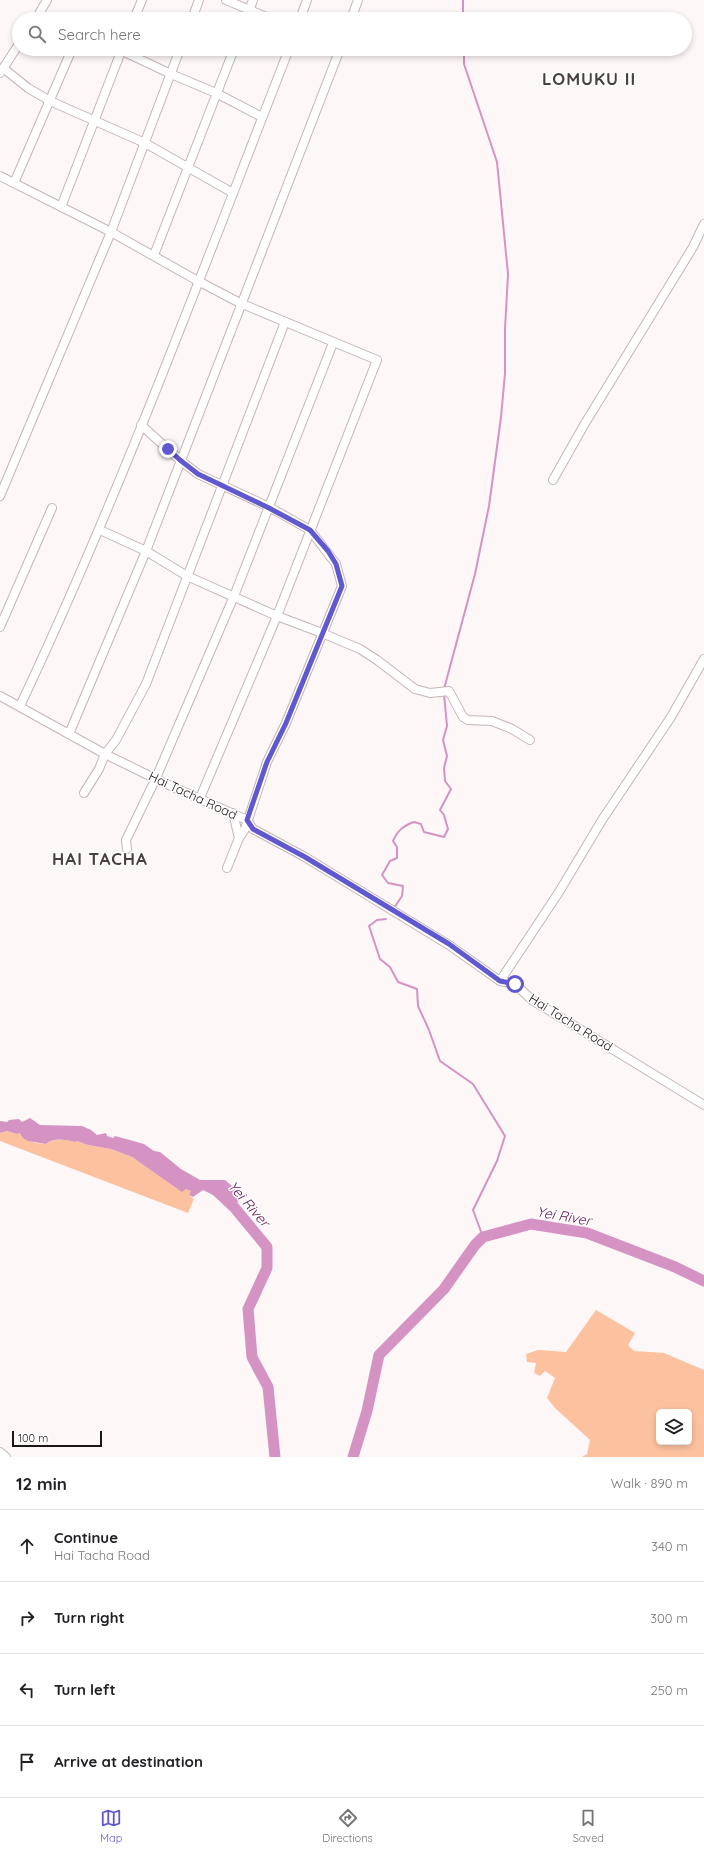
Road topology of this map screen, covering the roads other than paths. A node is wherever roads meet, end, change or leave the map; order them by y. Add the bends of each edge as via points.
1 (47, 0) edge
2 (142, 0) edge
3 (199, 0) edge
4 (226, 0) edge
5 (253, 0) edge
6 (307, 0) edge
7 (358, 0) edge
8 (250, 9) junction
9 (40, 12) edge
10 (137, 12) edge
11 (195, 12) edge
12 (249, 12) edge
13 (256, 12) edge
14 (303, 12) edge
15 (354, 12) edge
16 (12, 55) edge
17 (69, 56) edge
18 (118, 56) edge
19 (135, 56) edge
20 (177, 56) edge
21 (231, 56) edge
22 (286, 56) edge
23 (337, 56) edge
24 (2, 71) edge
25 (171, 74) junction
26 (216, 93) junction
27 (50, 101) junction
28 (262, 117) junction
29 (93, 122) junction
30 (145, 143) junction
31 (188, 168) junction
32 (0, 176) edge
33 (14, 183) junction
34 (233, 193) junction
35 (61, 206) junction
36 (704, 224) edge
37 (111, 232) junction
38 (154, 255) junction
39 (198, 281) junction
40 (240, 303) junction
41 (285, 322) junction
42 (333, 343) junction
43 (141, 426) junction
44 (180, 460) junction
45 (553, 480) dead end
46 (222, 485) junction
47 (0, 496) edge
48 (52, 508) dead end
49 (269, 508) junction
50 (100, 530) junction
51 (310, 530) junction
52 (146, 551) junction
53 (187, 576) junction
54 (234, 596) junction
55 (277, 616) junction
56 (0, 627) edge
57 (322, 633) junction
58 (704, 659) edge
59 (0, 696) edge
60 (20, 706) junction
61 (69, 734) junction
62 (530, 740) dead end
63 (106, 754) junction
64 (156, 778) junction
65 (84, 793) dead end
66 (200, 798) junction
67 (233, 813) junction
68 (247, 820) junction
69 (239, 838) junction
70 (127, 849) dead end
71 (227, 868) dead end
72 (500, 981) junction
73 (704, 1105) edge
74 (0, 1452) edge
75 (6, 1457) edge

1 - 9 street
2 - 10 street
3 - 11 street
4 - 8 street
5 - 8 street
6 - 14 street
7 - 15 street
8 - 12 street
8 - 13 street
16 - 24 street
17 - 27 street
18 - 29 street
19 - 25 street
20 - 25 street
21 - 26 street
22 - 28 street
23 - 40 street
24 - 27 street
25 - 26 street
25 - 30 street
26 - 28 street
26 - 31 street
27 - 29 street
27 - 33 street
28 - 34 street
29 - 30 street
29 - 35 street
30 - 31 street
30 - 37 street
31 - 34 street
31 - 38 street
32 - 33 street
33 - 35 street
34 - 39 street
35 - 37 street
36 - 45 street via 693,247
37 - 38 street
37 - 47 street
38 - 39 street
39 - 40 street
39 - 43 street
40 - 41 street
40 - 44 street
41 - 42 street
41 - 46 street
42 - 49 street
42 - 51 street via 377,360
43 - 44 street
43 - 50 street
44 - 46 street via 198,474
44 - 52 street
46 - 49 street
46 - 53 street
48 - 56 street
49 - 51 street
49 - 54 street
50 - 52 street
50 - 60 street
51 - 55 street
51 - 57 street via 336,564 342,586
52 - 53 street
52 - 61 street
53 - 54 street
53 - 63 street via 146,684
54 - 55 street
54 - 64 street
55 - 57 street
55 - 66 street
57 - 62 street via 360,649 415,689 430,693 449,691 463,717 468,720 492,721
57 - 68 street via 286,723 267,762
58 - 72 street via 671,717
59 - 60 street, Hai Tacha Road
60 - 61 street, Hai Tacha Road
61 - 63 street, Hai Tacha Road
63 - 64 street, Hai Tacha Road
63 - 65 street
64 - 66 street, Hai Tacha Road
64 - 70 street via 126,840
66 - 67 street, Hai Tacha Road
67 - 68 street, Hai Tacha Road
67 - 69 street
68 - 69 street
68 - 72 street, Hai Tacha Road via 253,829 305,857 449,944
69 - 71 street
72 - 73 street, Hai Tacha Road via 515,984 532,1000
74 - 75 street

